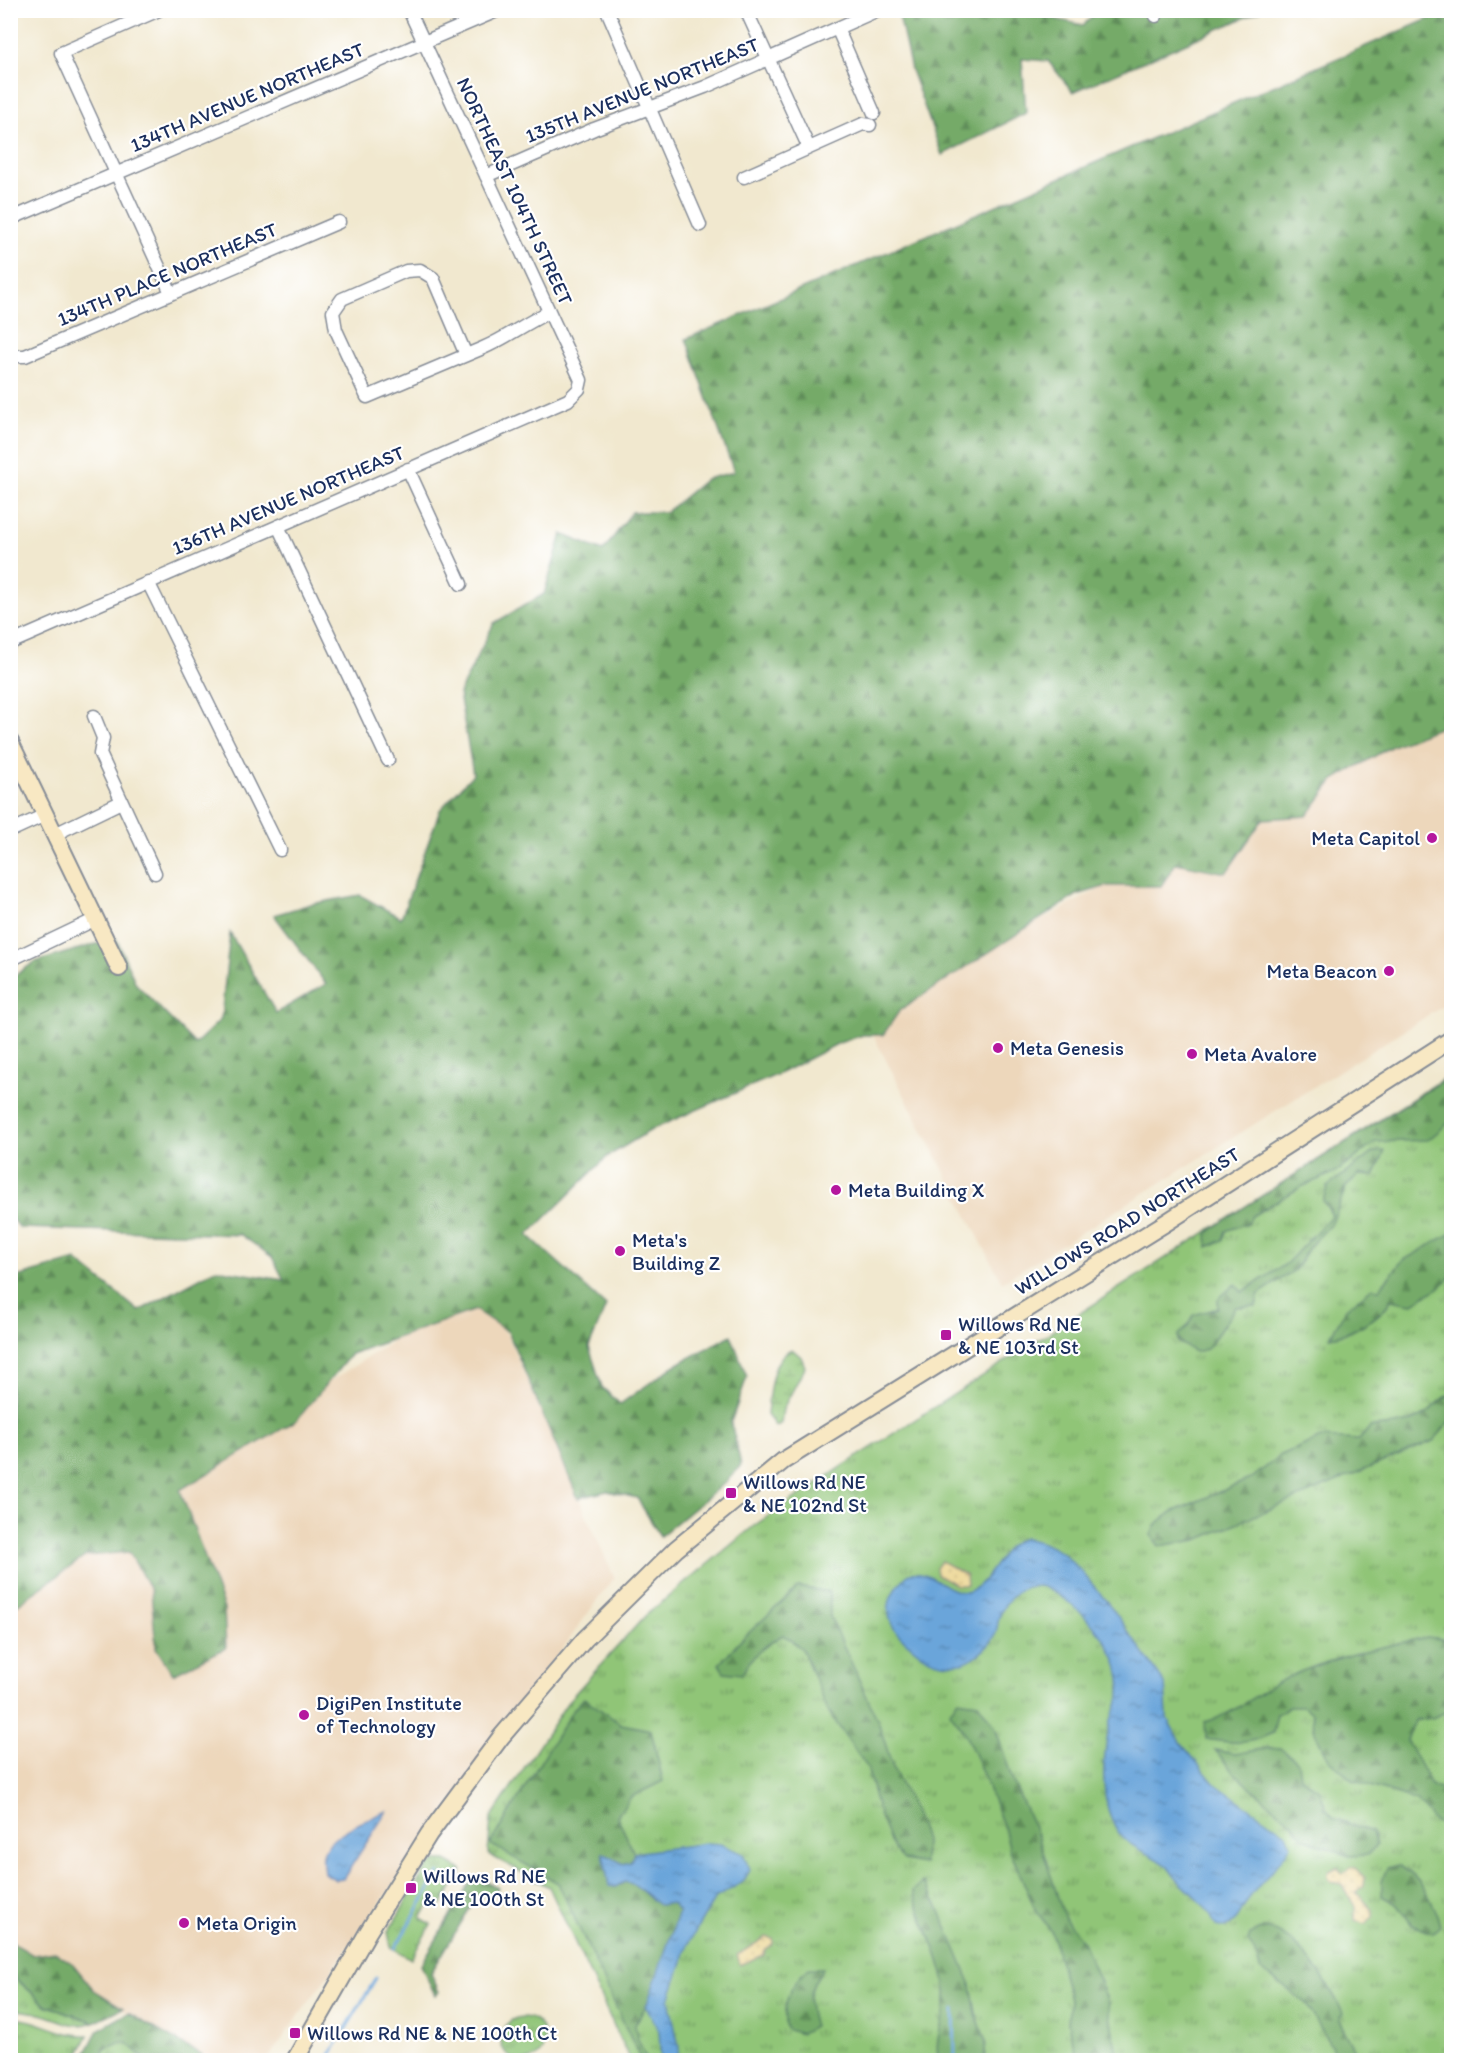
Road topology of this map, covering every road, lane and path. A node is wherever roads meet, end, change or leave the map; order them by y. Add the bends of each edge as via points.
1 (159, 10) edge
2 (409, 10) edge
3 (499, 10) edge
4 (607, 10) edge
5 (746, 10) edge
6 (878, 10) edge
7 (838, 30) junction
8 (424, 42) junction
9 (769, 60) junction
10 (650, 109) junction
11 (809, 148) junction
12 (118, 173) junction
13 (486, 176) junction
14 (744, 177) dead end
15 (10, 219) edge
16 (339, 222) dead end
17 (700, 225) dead end
18 (171, 293) junction
19 (549, 312) junction
20 (466, 355) junction
21 (10, 356) edge
22 (579, 389) joint
23 (408, 469) junction
24 (278, 526) junction
25 (148, 582) junction
26 (461, 584) dead end
27 (10, 643) edge
28 (94, 716) dead end
29 (10, 742) edge
30 (388, 760) dead end
31 (121, 802) junction
32 (45, 815) junction
33 (10, 831) edge
34 (55, 834) junction
35 (280, 850) dead end
36 (155, 873) dead end
37 (96, 919) junction
38 (10, 960) edge
39 (119, 968) dead end
40 (1452, 1039) edge
41 (295, 2061) edge

1 - 12 street via 62,53
2 - 8 street, NORTHEAST 104TH STREET
3 - 8 street, 134TH AVENUE NORTHEAST
4 - 10 street
5 - 9 street
6 - 7 street, 135TH AVENUE NORTHEAST
7 - 9 street, 135TH AVENUE NORTHEAST
7 - 11 street via 872,119
8 - 12 street, 134TH AVENUE NORTHEAST
8 - 13 street, NORTHEAST 104TH STREET
9 - 10 street, 135TH AVENUE NORTHEAST
9 - 11 street
10 - 13 street, 135TH AVENUE NORTHEAST
10 - 17 street
11 - 14 street
12 - 15 street, 134TH AVENUE NORTHEAST
12 - 18 street
13 - 19 street, NORTHEAST 104TH STREET
16 - 18 street, 134TH PLACE NORTHEAST
18 - 21 street, 134TH PLACE NORTHEAST via 25,356
19 - 20 street
19 - 22 street, NORTHEAST 104TH STREET via 581,380
20 - 20 street via 367,397 336,330 333,312 342,299 406,271 420,270 433,278
22 - 23 street, 136TH AVENUE NORTHEAST via 567,400
23 - 24 street, 136TH AVENUE NORTHEAST
23 - 26 street
24 - 25 street, 136TH AVENUE NORTHEAST
24 - 30 street
25 - 27 street, 136TH AVENUE NORTHEAST
25 - 35 street
28 - 31 street via 103,738 100,754
29 - 32 main road
31 - 34 street
31 - 36 street
32 - 33 street
32 - 34 main road
34 - 37 main road
37 - 38 street
37 - 39 main road
40 - 41 main road, WILLOWS ROAD NORTHEAST via 783,1461 676,1549 585,1639 501,1737 429,1834

